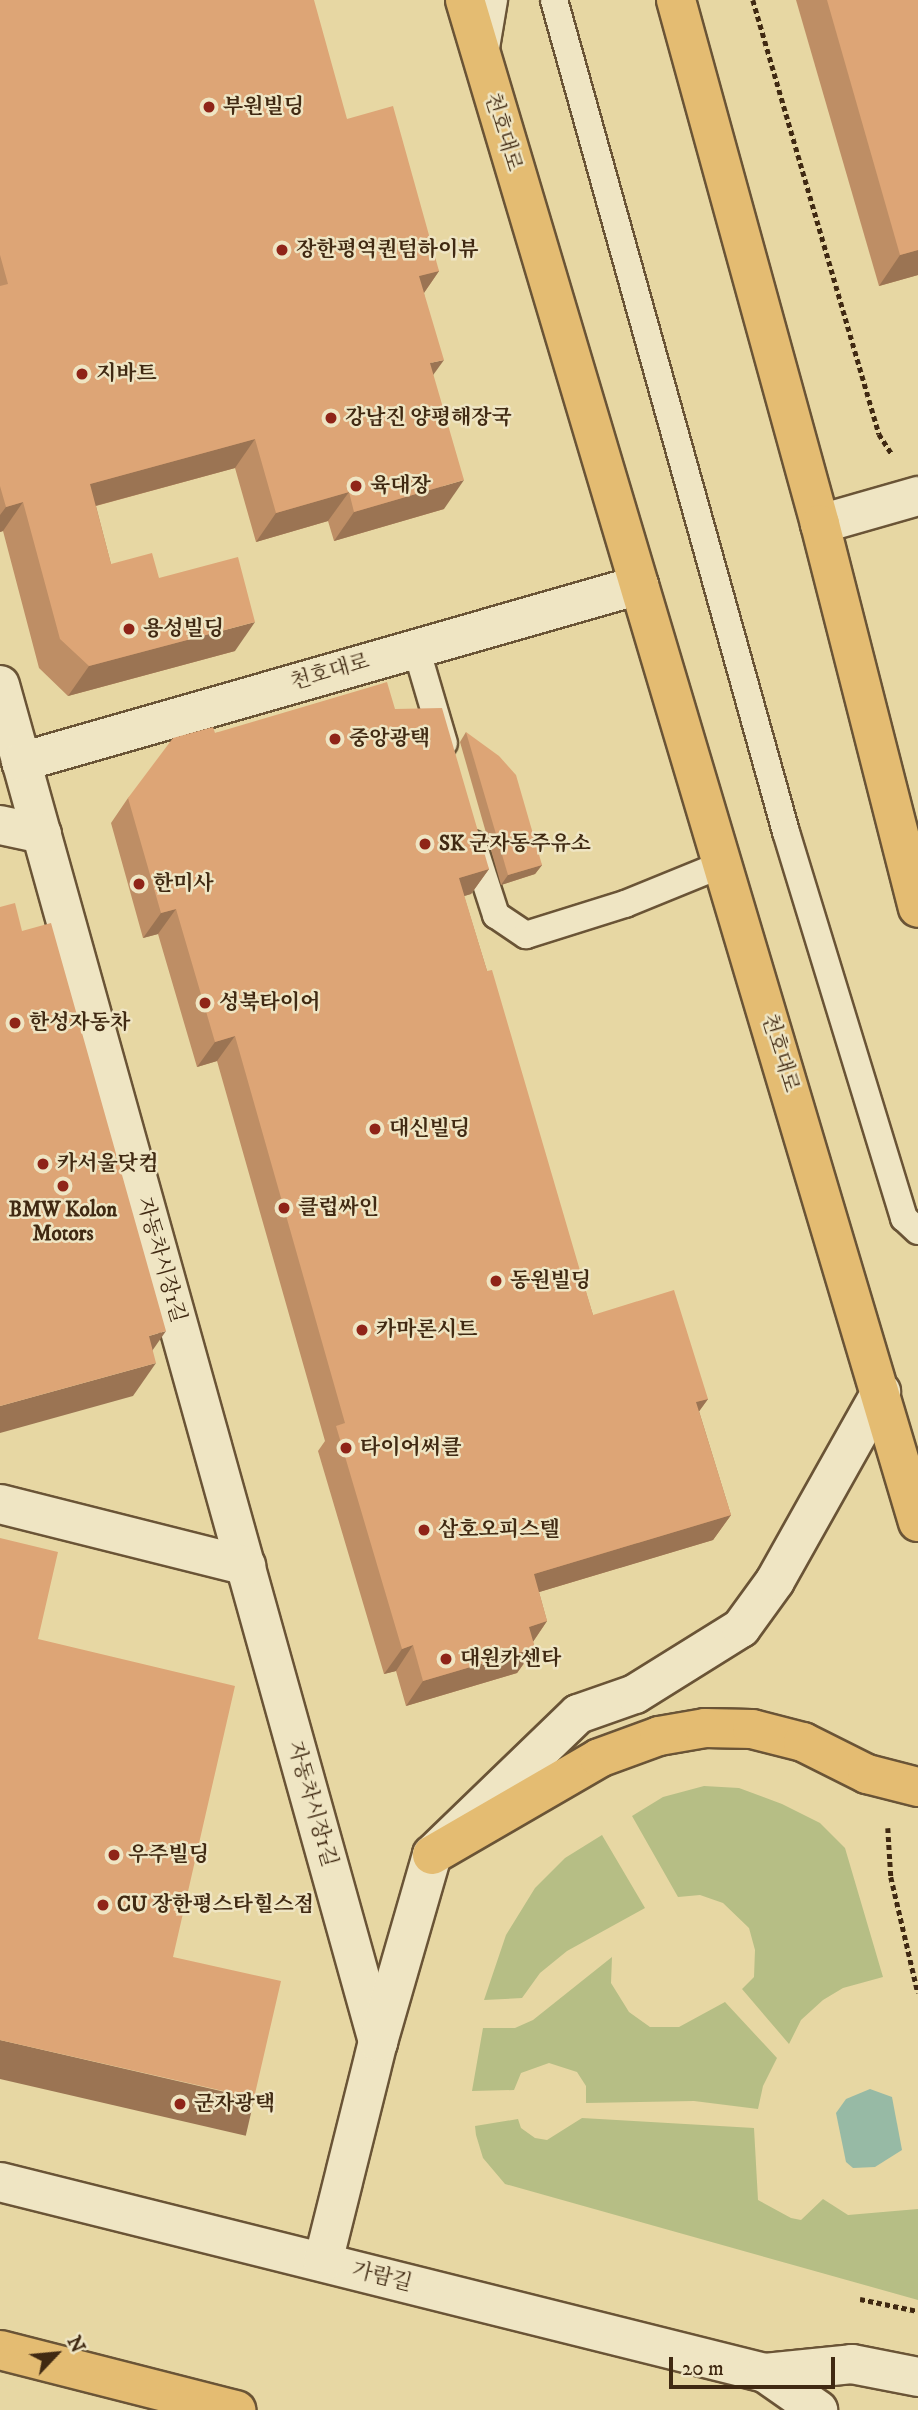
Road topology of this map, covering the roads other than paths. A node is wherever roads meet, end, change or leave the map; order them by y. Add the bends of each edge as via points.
1 (465, 0) edge
2 (494, 0) edge
3 (554, 0) edge
4 (676, 0) edge
5 (484, 67) junction
6 (918, 496) edge
7 (820, 524) junction
8 (639, 585) junction
9 (416, 648) junction
10 (0, 685) edge
11 (21, 762) junction
12 (450, 764) edge
13 (465, 815) edge
14 (0, 825) edge
15 (42, 834) junction
16 (723, 864) junction
17 (918, 908) edge
18 (918, 1231) edge
19 (881, 1392) junction
20 (0, 1504) edge
21 (918, 1522) edge
22 (246, 1566) junction
23 (918, 1787) edge
24 (432, 1854) junction
25 (378, 2042) junction
26 (0, 2182) edge
27 (323, 2262) junction
28 (0, 2350) edge
29 (765, 2372) junction
30 (918, 2377) edge
31 (236, 2410) edge
32 (818, 2410) edge

1 - 5 main road, 천호대로
2 - 5 lane
3 - 18 lane via 786,832 904,1218
4 - 7 main road
5 - 8 main road, 천호대로
6 - 7 street
7 - 17 main road
8 - 9 street, 천호대로
8 - 16 main road, 천호대로
9 - 11 street, 천호대로
9 - 12 lane
10 - 11 street, 자동차시장1길
11 - 15 street, 자동차시장1길
13 - 16 lane via 496,915 526,935 625,904
14 - 15 street
15 - 22 street, 자동차시장1길
16 - 19 main road, 천호대로
19 - 21 main road, 천호대로
19 - 24 street via 775,1581 741,1629 635,1694 578,1714
20 - 22 street
22 - 25 street, 자동차시장1길
23 - 24 main road via 867,1774 803,1742 752,1728 705,1728 659,1736 599,1758
24 - 25 street
25 - 27 street
26 - 27 street, 가람길
27 - 29 street, 가람길
28 - 31 main road
29 - 30 street, 가람길 via 852,2364
29 - 32 street, 가람길

